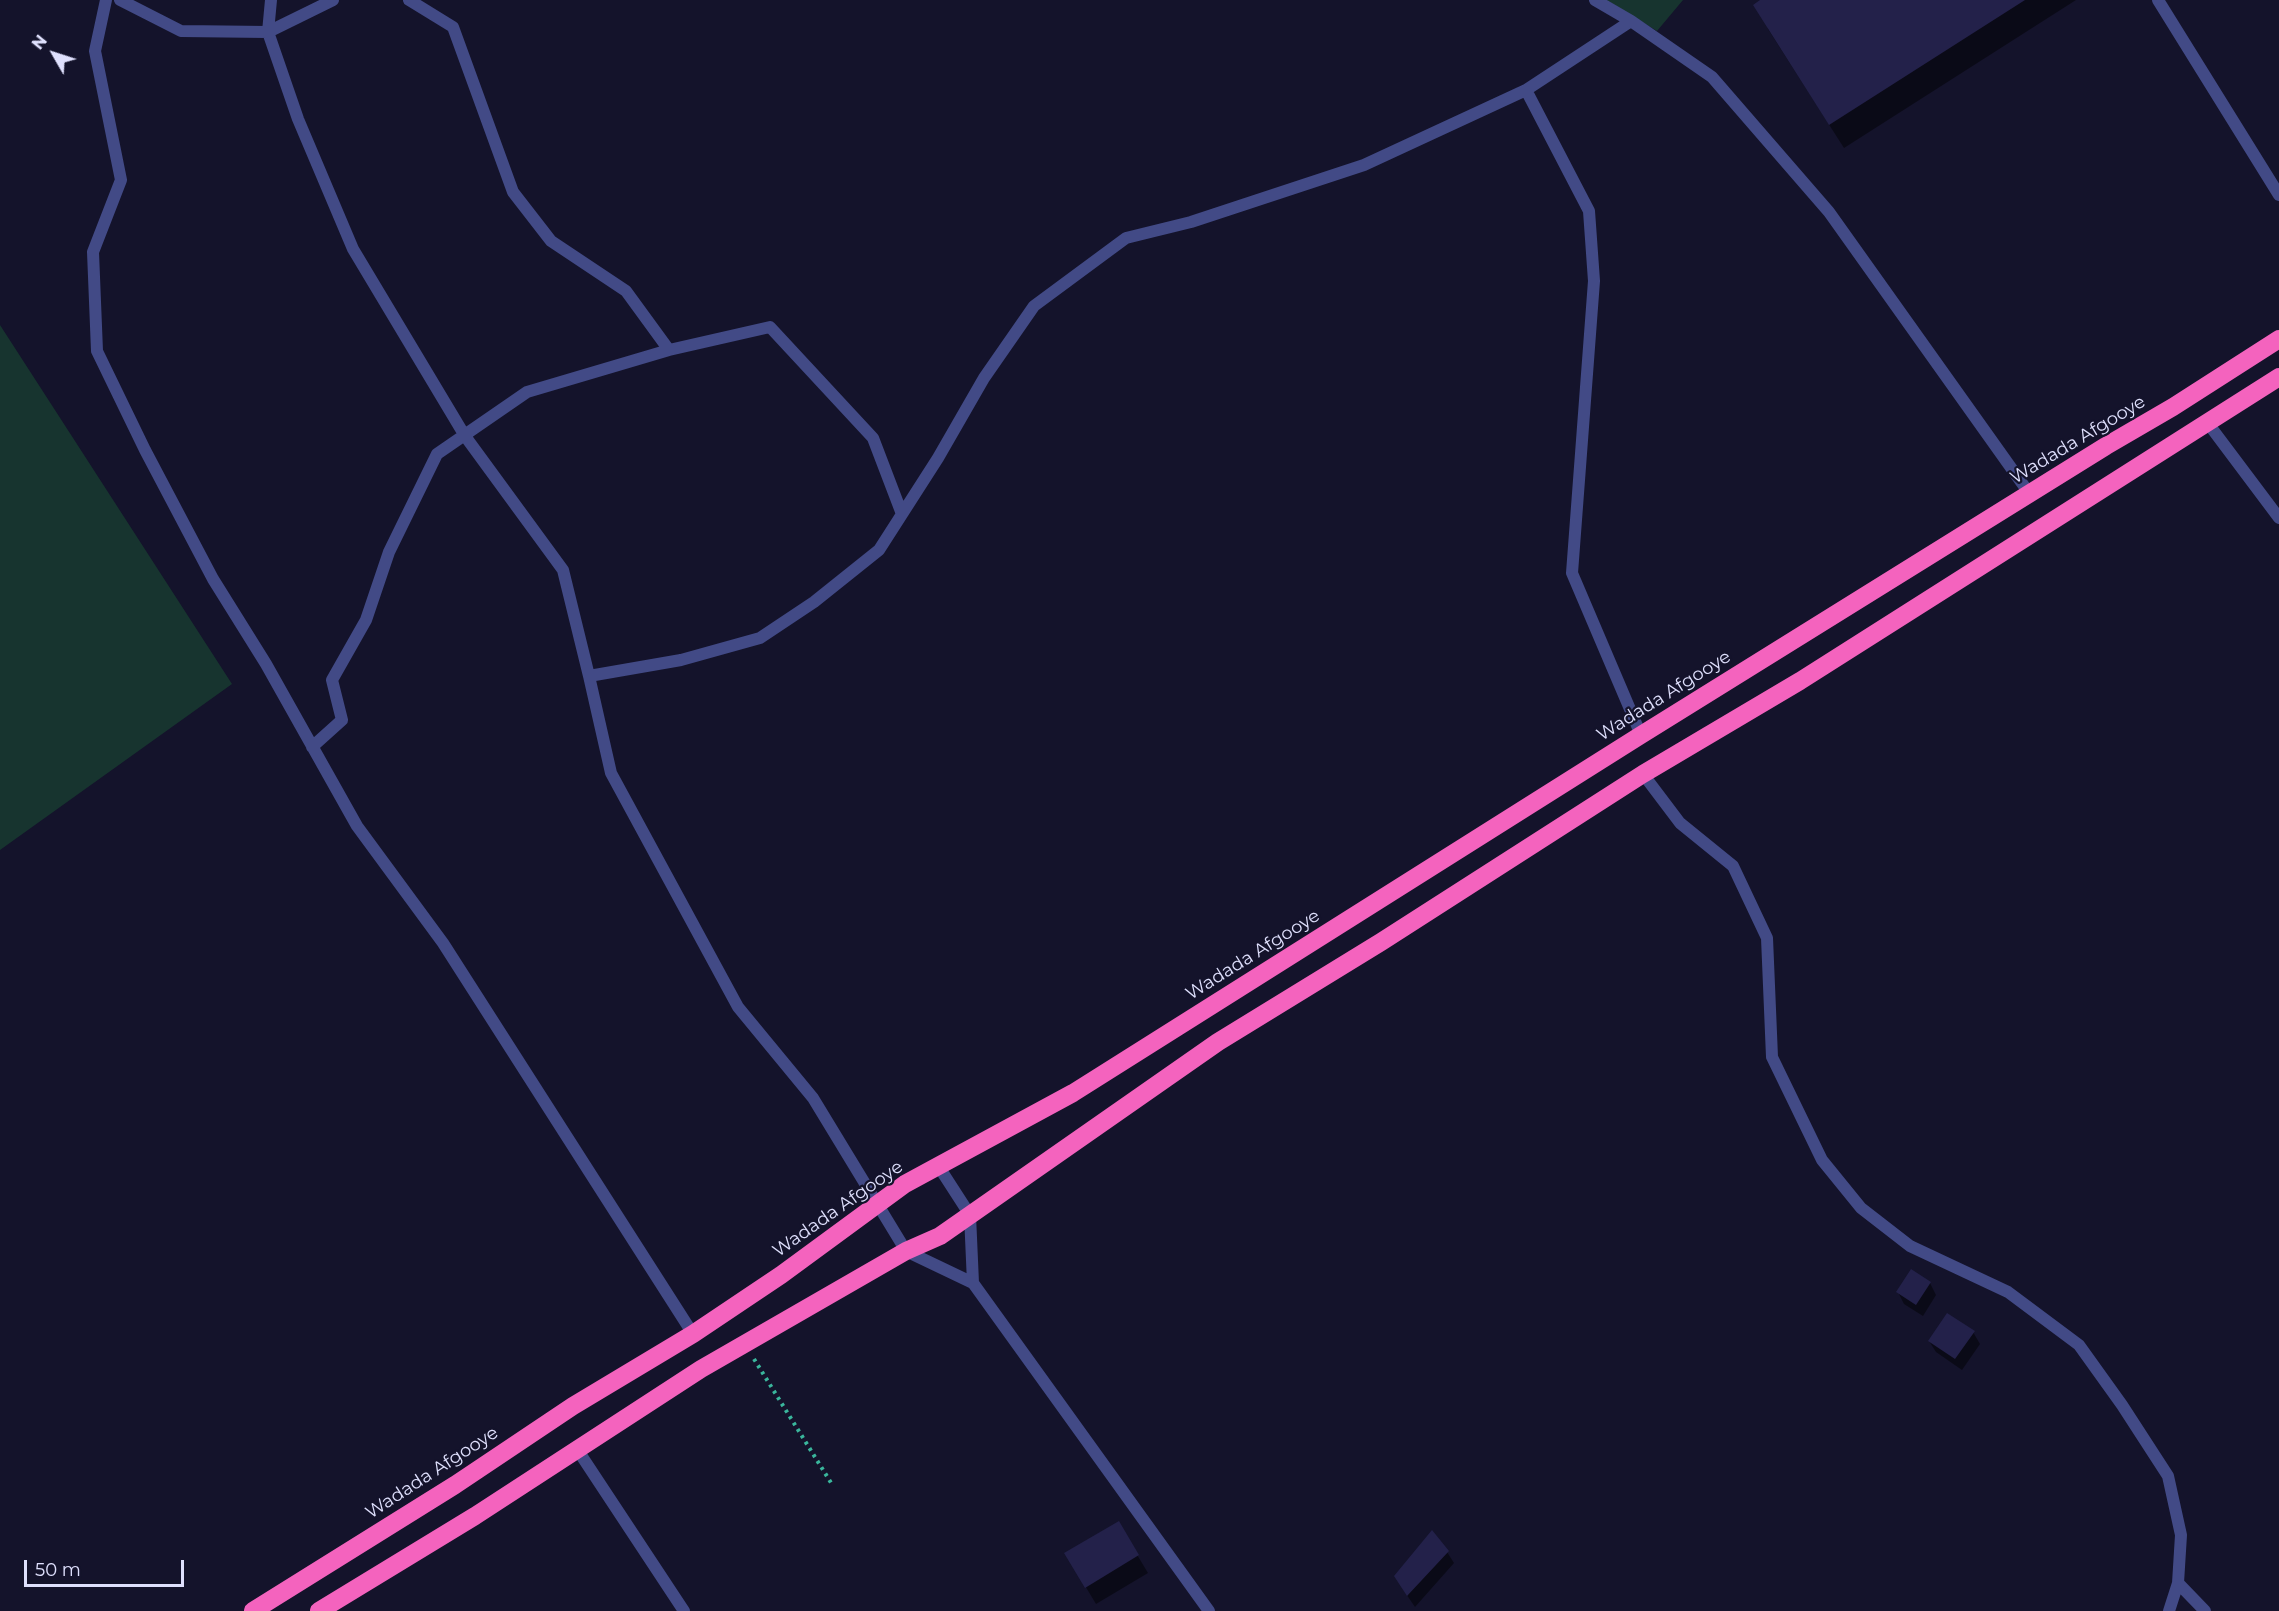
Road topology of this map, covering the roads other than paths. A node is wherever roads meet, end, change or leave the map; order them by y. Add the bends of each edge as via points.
1 (106, 0) edge
2 (120, 0) edge
3 (271, 0) edge
4 (333, 0) edge
5 (409, 0) edge
6 (1595, 0) edge
7 (2158, 0) edge
8 (1631, 21) junction
9 (268, 32) junction
10 (1526, 90) junction
11 (2279, 195) edge
12 (2279, 339) edge
13 (669, 350) junction
14 (2279, 377) edge
15 (2207, 422) junction
16 (465, 436) junction
17 (2029, 494) junction
18 (902, 514) junction
19 (2279, 518) edge
20 (589, 676) junction
21 (1641, 735) junction
22 (312, 747) junction
23 (1643, 774) junction
24 (939, 1167) junction
25 (878, 1203) junction
26 (970, 1215) junction
27 (906, 1251) junction
28 (973, 1283) junction
29 (693, 1334) junction
30 (577, 1449) junction
31 (2178, 1582) junction
32 (253, 1611) edge
33 (319, 1611) edge
34 (684, 1611) edge
35 (1209, 1611) edge
36 (2169, 1611) edge
37 (2205, 1611) edge

1 - 22 street via 96,51 121,180 93,252 97,351 213,579
2 - 9 street via 181,31
3 - 9 street
4 - 9 street
5 - 13 street via 453,27 513,192 551,241 626,291
6 - 8 street
7 - 11 street
8 - 10 street
8 - 17 street via 1712,77 1829,212
9 - 16 street via 298,119 353,249
10 - 18 street via 1364,165 1191,222 1126,238 1034,306 984,378
10 - 21 street via 1589,211 1594,281 1572,573
12 - 17 highway, Wadada Afgooye
13 - 16 street via 526,392
13 - 18 street via 770,327 873,438
14 - 15 highway
15 - 19 street
15 - 23 highway via 1800,681
16 - 20 street via 563,570
16 - 22 street via 437,454 388,552 366,620 332,680 342,720
17 - 21 highway, Wadada Afgooye
18 - 20 street via 879,550 814,602 760,638 681,660
20 - 25 street via 612,773 738,1007 813,1098
21 - 24 highway, Wadada Afgooye via 1073,1093
22 - 29 street via 357,826 443,943
23 - 26 highway via 1218,1042
23 - 31 street via 1680,823 1733,866 1767,938 1772,1057 1822,1160 1861,1208 1910,1246 2008,1292 2079,1345 2168,1476 2181,1535
24 - 25 highway, Wadada Afgooye
24 - 26 street
25 - 27 street
25 - 29 highway, Wadada Afgooye
26 - 27 highway via 940,1236
26 - 28 street
27 - 28 street
27 - 30 highway via 744,1343
28 - 35 street
29 - 32 highway, Wadada Afgooye via 573,1406
30 - 33 highway
30 - 34 street
31 - 36 street
31 - 37 street

